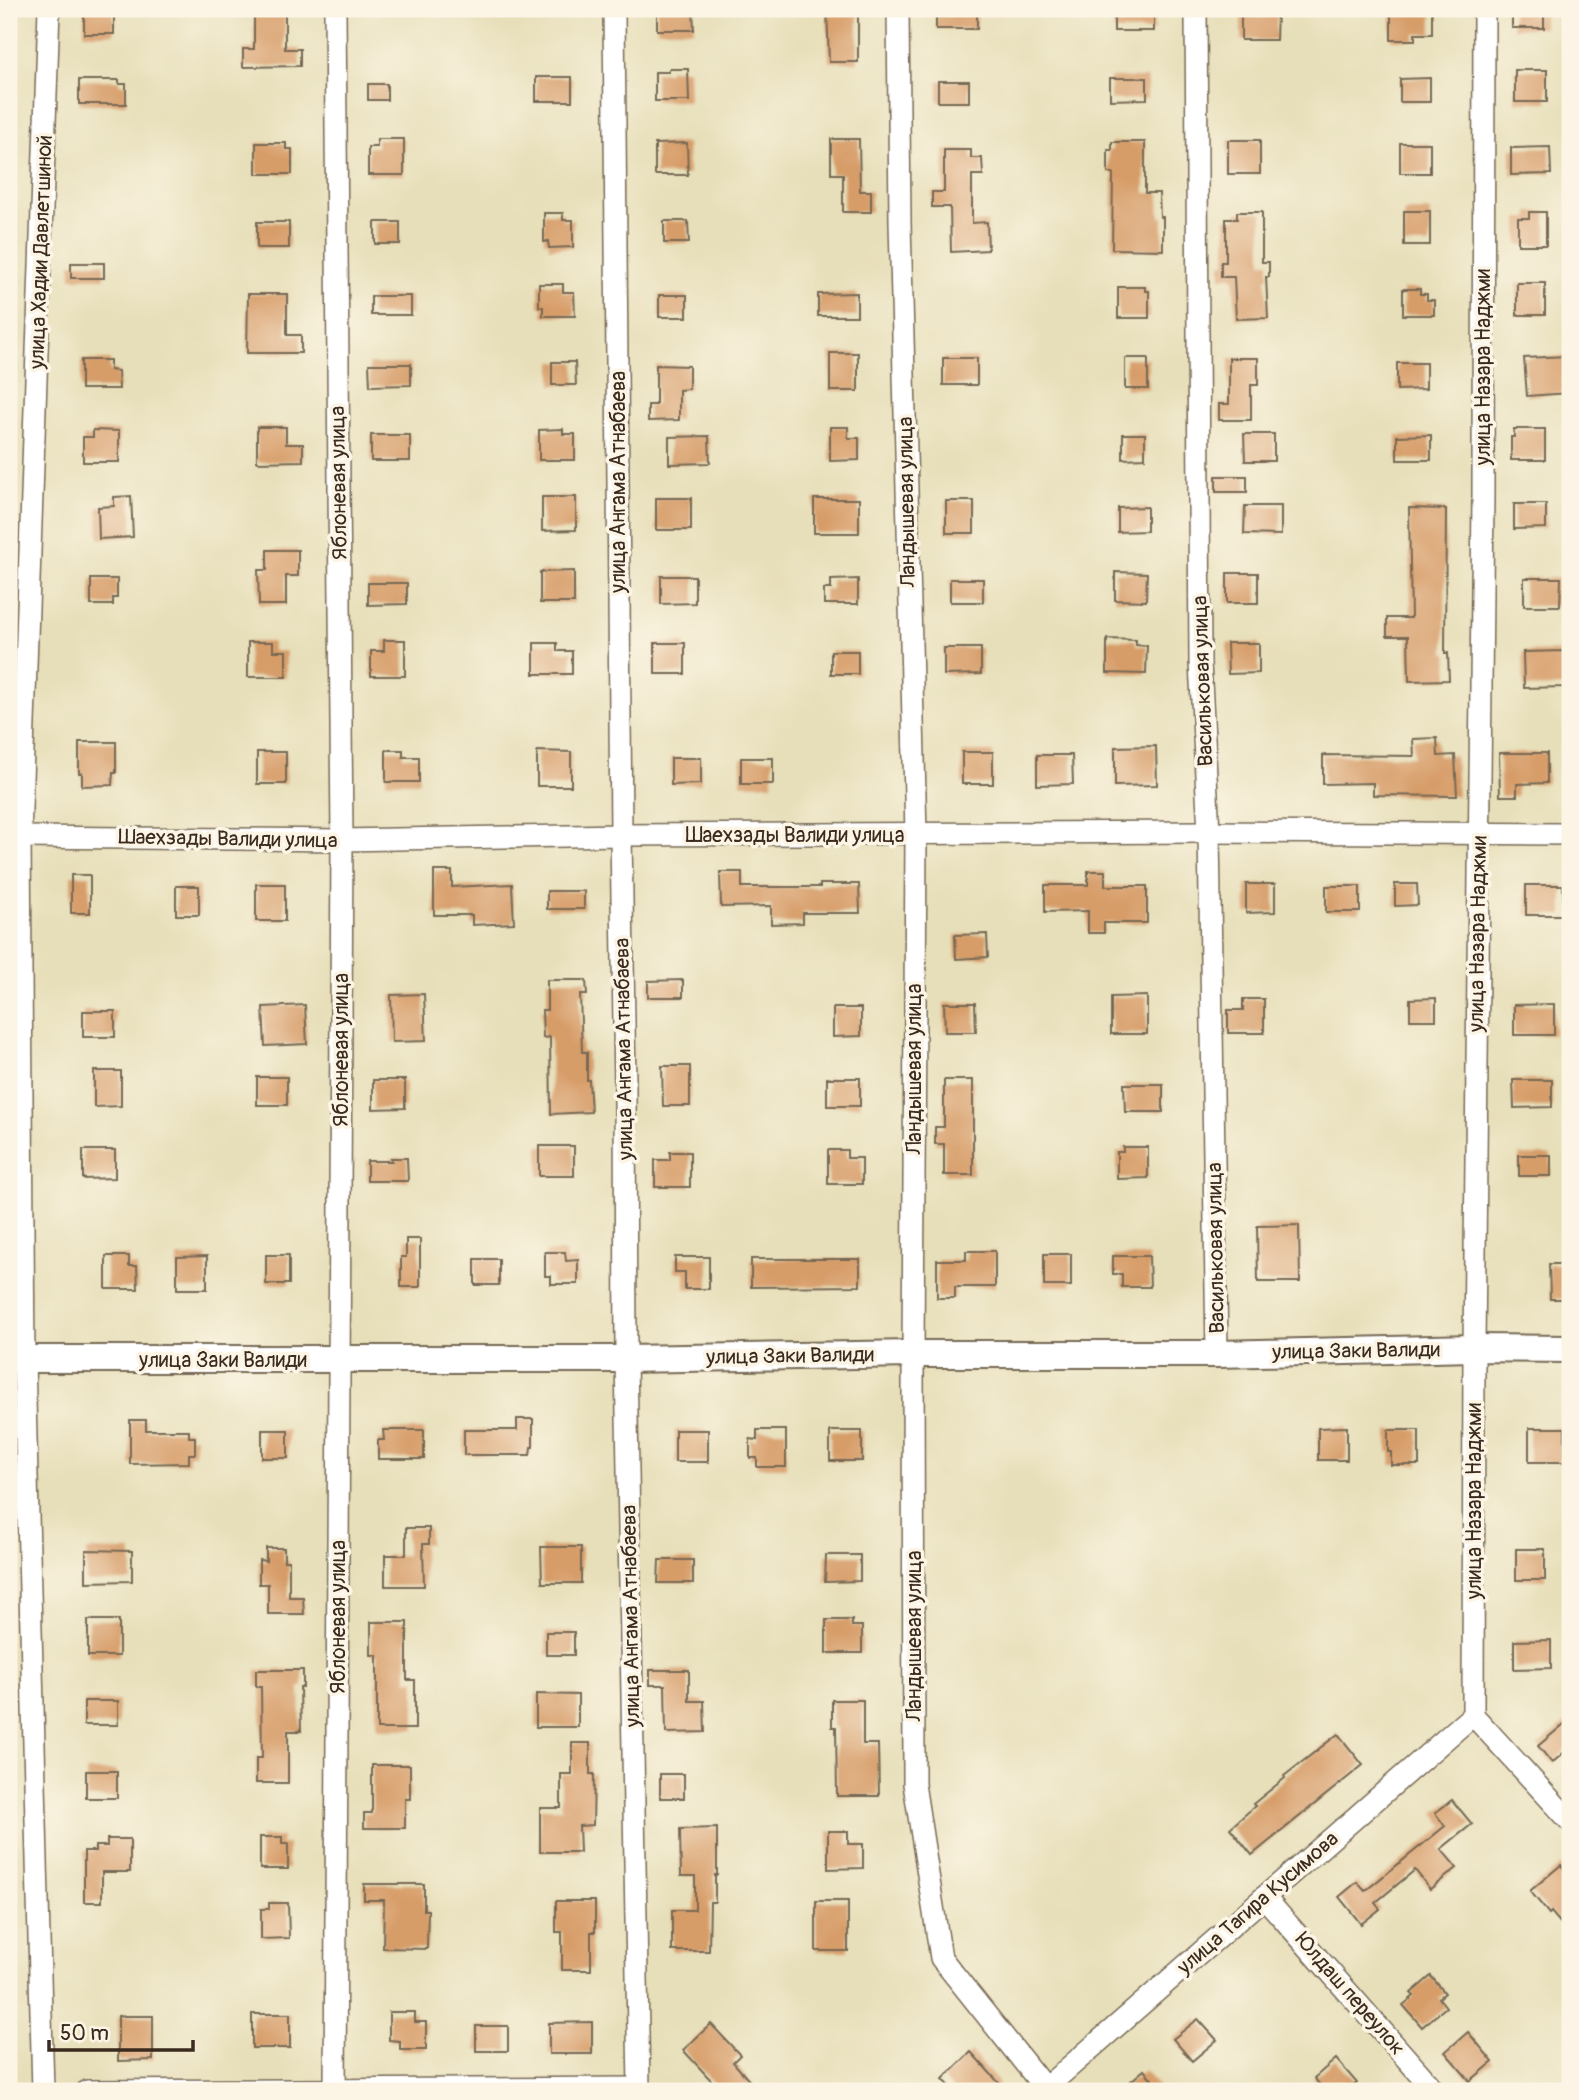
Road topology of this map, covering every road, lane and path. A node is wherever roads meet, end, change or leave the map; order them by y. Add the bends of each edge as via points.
1 (49, 9) edge
2 (335, 9) edge
3 (614, 9) edge
4 (898, 9) edge
5 (1196, 9) edge
6 (1483, 9) edge
7 (1209, 832) junction
8 (916, 834) junction
9 (1479, 834) junction
10 (1570, 834) edge
11 (621, 835) junction
12 (20, 836) junction
13 (342, 840) junction
14 (1474, 1349) junction
15 (1570, 1349) edge
16 (913, 1354) junction
17 (1217, 1354) junction
18 (16, 1359) edge
19 (626, 1359) junction
20 (340, 1360) junction
21 (1473, 1715) junction
22 (1570, 1821) edge
23 (1264, 1897) junction
24 (335, 2090) edge
25 (640, 2090) edge
26 (1045, 2090) edge
27 (43, 2091) edge
28 (88, 2091) edge
29 (1435, 2091) edge

1 - 12 street, улица Хадии Давлетшиной
2 - 13 street, Яблоневая улица
3 - 11 street, улица Ангама Атнабаева
4 - 8 street, Ландышевая улица
5 - 7 street, Васильковая улица via 1200,663
6 - 9 street, улица Назара Наджми
7 - 8 street, Шаехзады Валиди улица
7 - 9 street, Шаехзады Валиди улица
7 - 17 street, Васильковая улица
8 - 11 street, Шаехзады Валиди улица
8 - 16 street, Ландышевая улица
9 - 10 street, Шаехзады Валиди улица
9 - 14 street, улица Назара Наджми
11 - 13 street, Шаехзады Валиди улица
11 - 19 street, улица Ангама Атнабаева
12 - 13 street, Шаехзады Валиди улица
12 - 18 street, улица Хадии Давлетшиной
13 - 20 street, Яблоневая улица
14 - 15 street, улица Заки Валиди
14 - 17 street, улица Заки Валиди
14 - 21 street, улица Назара Наджми
16 - 17 street, улица Заки Валиди
16 - 19 street, улица Заки Валиди
16 - 26 street, Ландышевая улица via 914,1784 941,1958
18 - 20 street, улица Заки Валиди
18 - 27 street, улица Хадии Давлетшиной
19 - 20 street, улица Заки Валиди
19 - 25 street, улица Ангама Атнабаева
20 - 24 street, Яблоневая улица
21 - 22 street
21 - 23 street, улица Тагира Кусимова
23 - 26 street, улица Тагира Кусимова
23 - 29 street, Юлдаш переулок
24 - 25 street, улица Ангама Атнабаева
24 - 28 street, улица Ангама Атнабаева

